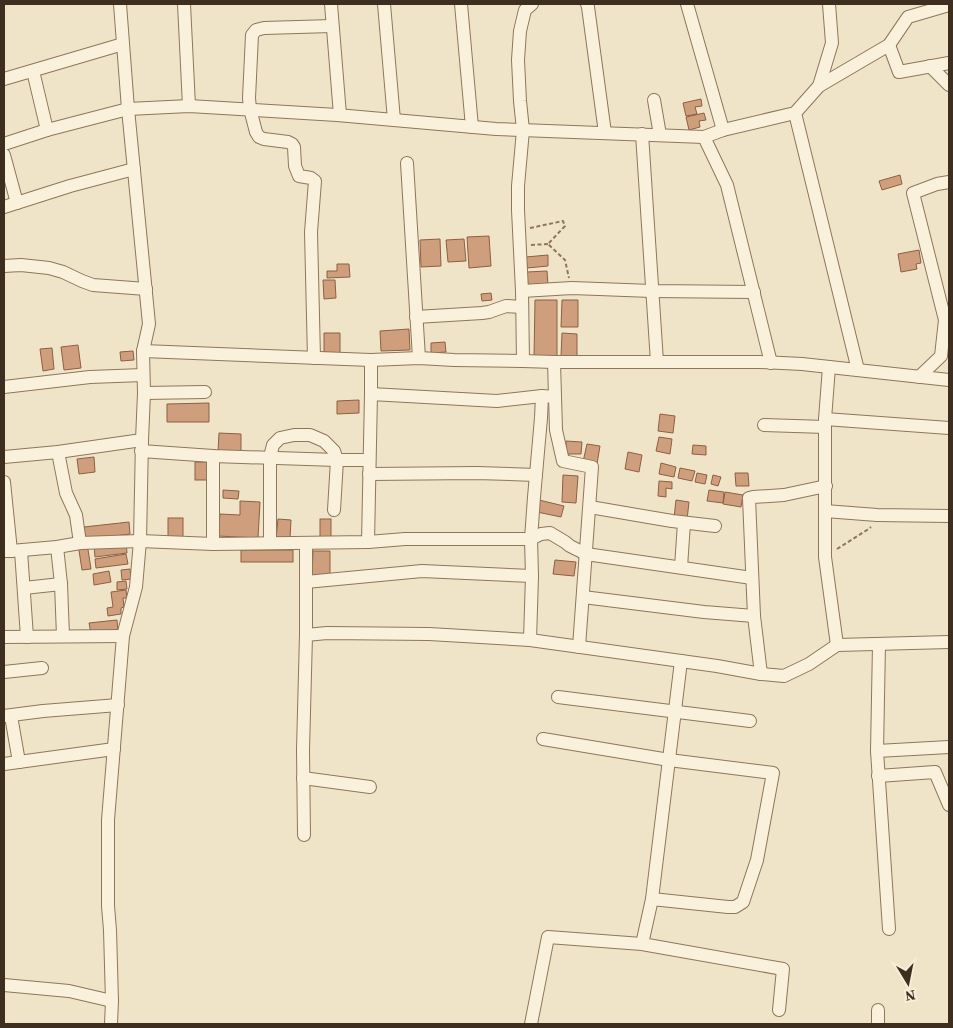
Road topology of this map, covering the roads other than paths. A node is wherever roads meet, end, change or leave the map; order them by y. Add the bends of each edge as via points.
1 (120, 4) edge
2 (184, 4) edge
3 (331, 4) edge
4 (384, 4) edge
5 (461, 4) edge
6 (532, 4) edge
7 (587, 4) edge
8 (687, 4) edge
9 (829, 4) edge
10 (949, 4) edge
11 (332, 26) junction
12 (123, 44) junction
13 (889, 45) junction
14 (949, 63) edge
15 (930, 66) junction
16 (33, 71) junction
17 (4, 79) edge
18 (949, 85) edge
19 (819, 86) junction
20 (654, 100) dead end
21 (189, 106) junction
22 (128, 109) junction
23 (250, 110) junction
24 (795, 113) junction
25 (340, 115) junction
26 (394, 120) junction
27 (472, 127) junction
28 (47, 130) junction
29 (523, 130) junction
30 (723, 130) junction
31 (605, 133) junction
32 (642, 134) junction
33 (660, 135) junction
34 (704, 136) junction
35 (4, 144) edge
36 (4, 155) edge
37 (407, 163) dead end
38 (134, 169) junction
39 (949, 182) edge
40 (17, 202) junction
41 (4, 207) edge
42 (4, 266) edge
43 (146, 289) junction
44 (522, 291) junction
45 (652, 292) junction
46 (754, 292) junction
47 (522, 307) junction
48 (416, 317) junction
49 (947, 319) edge
50 (143, 351) junction
51 (314, 358) junction
52 (419, 358) junction
53 (371, 360) junction
54 (523, 361) junction
55 (554, 362) junction
56 (657, 362) junction
57 (772, 363) junction
58 (829, 367) junction
59 (858, 370) junction
60 (143, 375) junction
61 (919, 377) junction
62 (949, 380) edge
63 (4, 387) edge
64 (205, 392) dead end
65 (144, 393) junction
66 (371, 394) junction
67 (542, 396) junction
68 (555, 397) junction
69 (825, 423) junction
70 (764, 425) dead end
71 (949, 428) edge
72 (141, 446) junction
73 (58, 452) junction
74 (213, 456) junction
75 (4, 457) edge
76 (270, 457) junction
77 (337, 460) junction
78 (370, 460) junction
79 (369, 474) junction
80 (536, 475) junction
81 (4, 482) edge
82 (826, 486) junction
83 (590, 507) junction
84 (334, 510) dead end
85 (825, 511) junction
86 (949, 516) edge
87 (684, 523) junction
88 (715, 526) dead end
89 (531, 539) junction
90 (140, 541) junction
91 (80, 542) junction
92 (270, 542) junction
93 (368, 542) junction
94 (306, 543) junction
95 (213, 544) junction
96 (57, 547) junction
97 (12, 551) edge
98 (586, 554) junction
99 (681, 567) junction
100 (532, 576) junction
101 (752, 578) junction
102 (306, 582) junction
103 (61, 584) junction
104 (24, 588) junction
105 (583, 597) junction
106 (754, 616) junction
107 (306, 635) junction
108 (63, 636) junction
109 (123, 636) junction
110 (4, 637) edge
111 (27, 637) junction
112 (530, 640) junction
113 (949, 642) edge
114 (879, 644) junction
115 (836, 645) junction
116 (579, 647) junction
117 (681, 661) junction
118 (42, 668) dead end
119 (4, 672) edge
120 (761, 674) junction
121 (558, 697) dead end
122 (118, 705) junction
123 (675, 712) junction
124 (7, 716) edge
125 (750, 721) dead end
126 (543, 740) dead end
127 (949, 747) edge
128 (114, 749) junction
129 (877, 751) junction
130 (669, 760) junction
131 (19, 762) junction
132 (4, 764) edge
133 (878, 776) junction
134 (303, 778) junction
135 (370, 787) dead end
136 (949, 805) edge
137 (304, 835) dead end
138 (652, 899) junction
139 (889, 928) dead end
140 (642, 944) junction
141 (4, 985) edge
142 (112, 1001) junction
143 (779, 1010) dead end
144 (878, 1010) dead end
145 (111, 1024) edge
146 (531, 1024) edge
147 (878, 1024) edge

1 - 12 street
2 - 21 street
3 - 11 street
4 - 26 street
5 - 27 street
6 - 29 street via 525,10 520,31 518,60
7 - 31 street
8 - 30 street
9 - 19 street via 832,43
10 - 13 street via 908,17
11 - 23 street via 256,30 252,35
11 - 25 street
12 - 16 street
12 - 22 street
13 - 15 street via 899,72
13 - 19 street
14 - 15 street
15 - 18 street
16 - 17 street
16 - 28 street
19 - 24 street
20 - 33 street
21 - 22 street
21 - 23 street
22 - 28 street
22 - 38 street
23 - 25 street
23 - 51 street via 258,137 292,144 296,172 314,181 311,232
24 - 30 street
24 - 59 street
25 - 26 street
26 - 27 street
27 - 29 street
28 - 35 street
29 - 31 street
29 - 44 street via 518,186
30 - 34 street
31 - 32 street
32 - 33 street
32 - 45 street
33 - 34 street
34 - 46 street via 727,185
36 - 40 street
37 - 48 street
38 - 40 street
38 - 43 street
39 - 49 street via 913,193
40 - 41 street
42 - 43 street via 49,268 93,285
43 - 50 street via 149,324
44 - 45 street via 572,288
44 - 47 street
45 - 46 street
45 - 56 street
46 - 57 street
47 - 48 street
47 - 54 street
48 - 52 street
49 - 61 street via 941,356
50 - 51 street
50 - 60 street
51 - 53 street
52 - 53 street
52 - 54 street
53 - 66 street
54 - 55 street
55 - 56 street
55 - 68 street
56 - 57 street
57 - 58 street
58 - 59 street
58 - 69 street
59 - 61 street
60 - 63 street via 90,377
60 - 65 street
61 - 62 street
64 - 65 street
65 - 72 street
66 - 67 street via 497,402
66 - 78 street
67 - 68 street
67 - 80 street
68 - 83 street via 556,430 563,461 592,467
69 - 70 street
69 - 71 street
69 - 82 street
72 - 73 street
72 - 74 street
72 - 90 street
73 - 75 street
73 - 91 street via 66,493 76,515
74 - 76 street
74 - 95 street
76 - 77 street
76 - 77 street via 273,445 280,438 310,435 324,441 334,451
76 - 92 street
77 - 78 street
77 - 84 street
78 - 79 street
79 - 80 street via 477,472
79 - 93 street
80 - 89 street
81 - 97 street
82 - 85 street
82 - 101 street via 749,498
83 - 87 street
83 - 98 street
85 - 86 street
85 - 115 street via 825,557
87 - 88 street
87 - 99 street
89 - 93 street
89 - 98 street via 550,533
89 - 100 street
90 - 91 street
90 - 95 street
90 - 109 street via 136,587
91 - 96 street
92 - 94 street
92 - 95 street
93 - 94 street
94 - 102 street
96 - 97 street
96 - 103 street
97 - 104 street
98 - 99 street
98 - 105 street
99 - 101 street
100 - 102 street via 422,571
100 - 112 street
101 - 106 street
102 - 107 street
103 - 104 street
103 - 108 street
104 - 111 street
105 - 106 street
105 - 116 street
106 - 120 street
107 - 112 street via 429,634
107 - 134 street
108 - 109 street
108 - 111 street
109 - 122 street
110 - 111 street
112 - 116 street
113 - 114 street
114 - 115 street
114 - 129 street
115 - 120 street via 784,676
116 - 117 street
117 - 120 street
117 - 123 street
118 - 119 street
121 - 123 street
122 - 124 street
122 - 128 street
123 - 125 street
123 - 130 street
124 - 131 street
126 - 130 street
127 - 129 street
128 - 131 street
128 - 142 street via 108,820
129 - 133 street
130 - 138 street
130 - 138 street via 773,773 757,860 743,902 736,907 728,907
131 - 132 street
133 - 136 street via 935,772
133 - 139 street
134 - 135 street
134 - 137 street
138 - 140 street
140 - 143 street via 784,969
140 - 146 street via 548,937
141 - 142 street via 69,991
142 - 145 street
144 - 147 street

